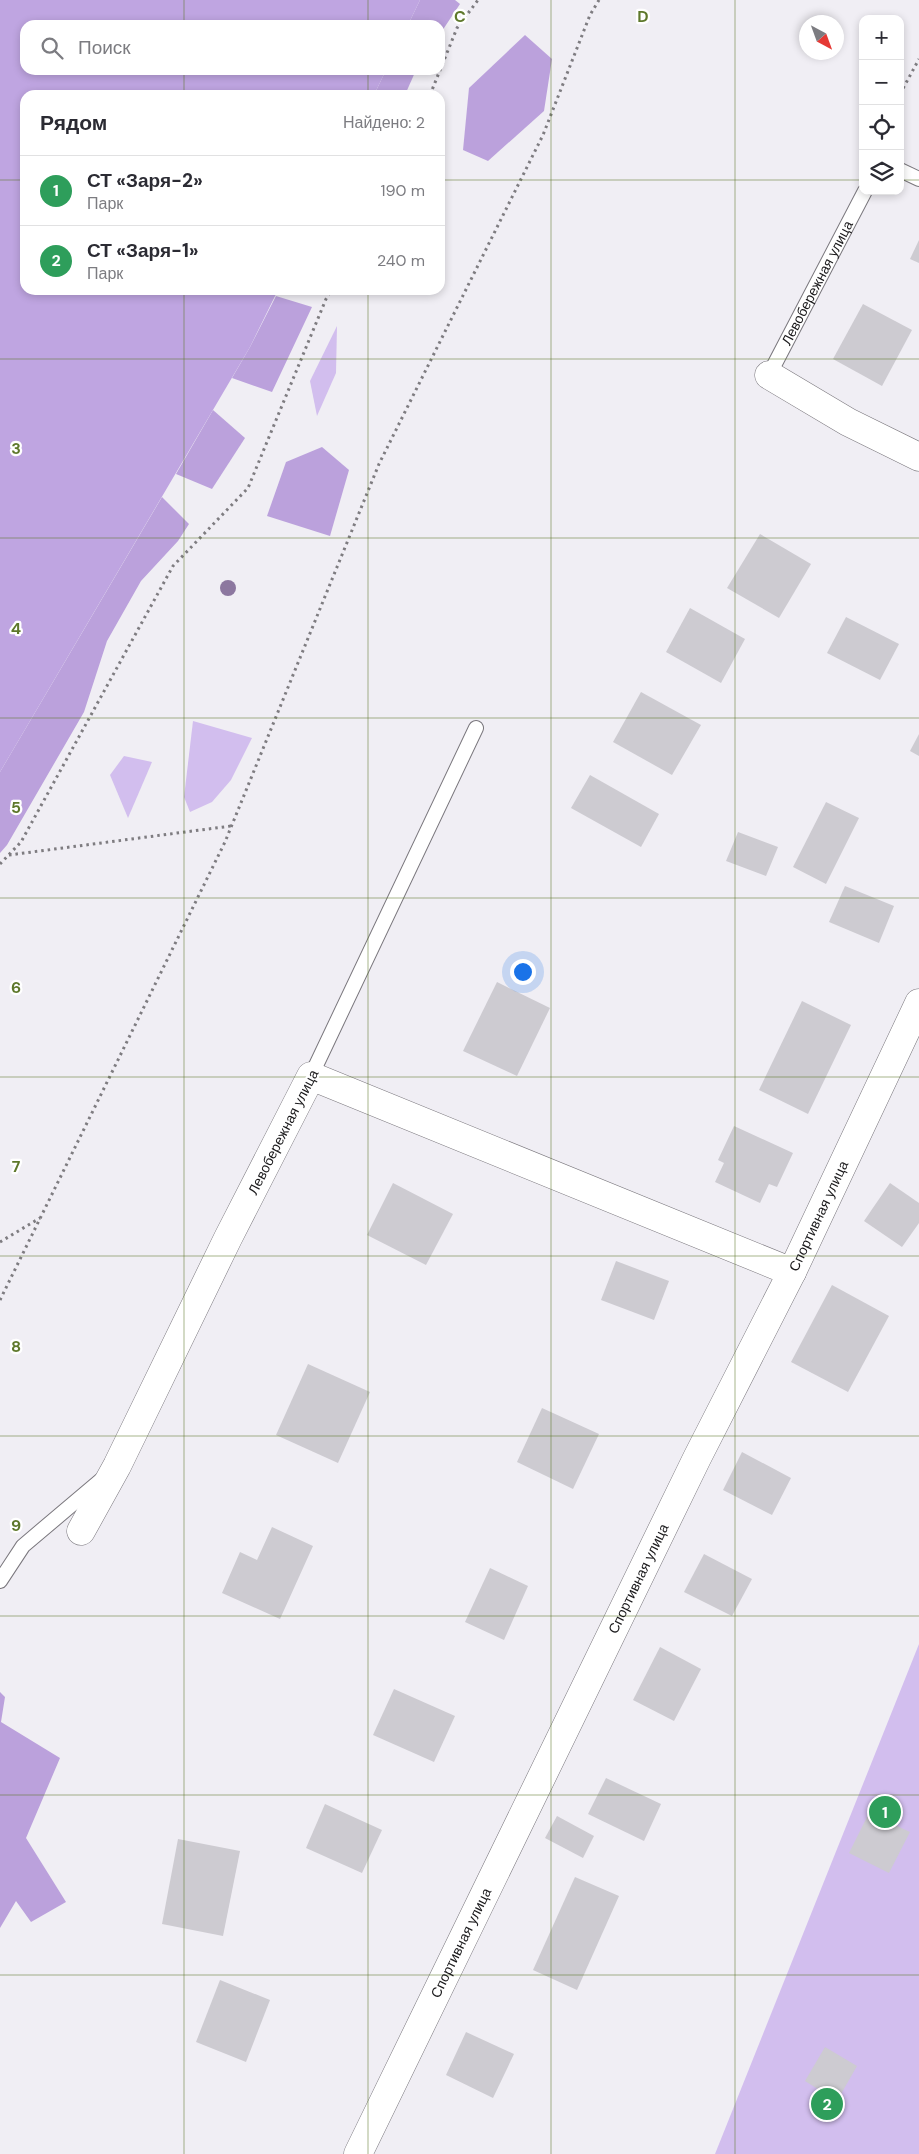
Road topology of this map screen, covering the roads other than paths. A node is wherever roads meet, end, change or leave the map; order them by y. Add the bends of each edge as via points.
1 (904, 172) edge
2 (919, 180) edge
3 (863, 195) edge
4 (769, 376) joint
5 (919, 457) edge
6 (476, 728) dead end
7 (919, 1003) edge
8 (311, 1076) junction
9 (792, 1272) junction
10 (117, 1466) junction
11 (81, 1531) dead end
12 (0, 1581) edge
13 (358, 2154) edge

1 - 2 lane
3 - 4 lane, Левобережная улица
4 - 5 street via 848,422
6 - 8 lane, Левобережная улица
7 - 9 street, Спортивная улица
8 - 9 street
8 - 10 street, Левобережная улица
9 - 13 street, Спортивная улица via 697,1458
10 - 11 street, Левобережная улица
10 - 12 lane via 23,1546

